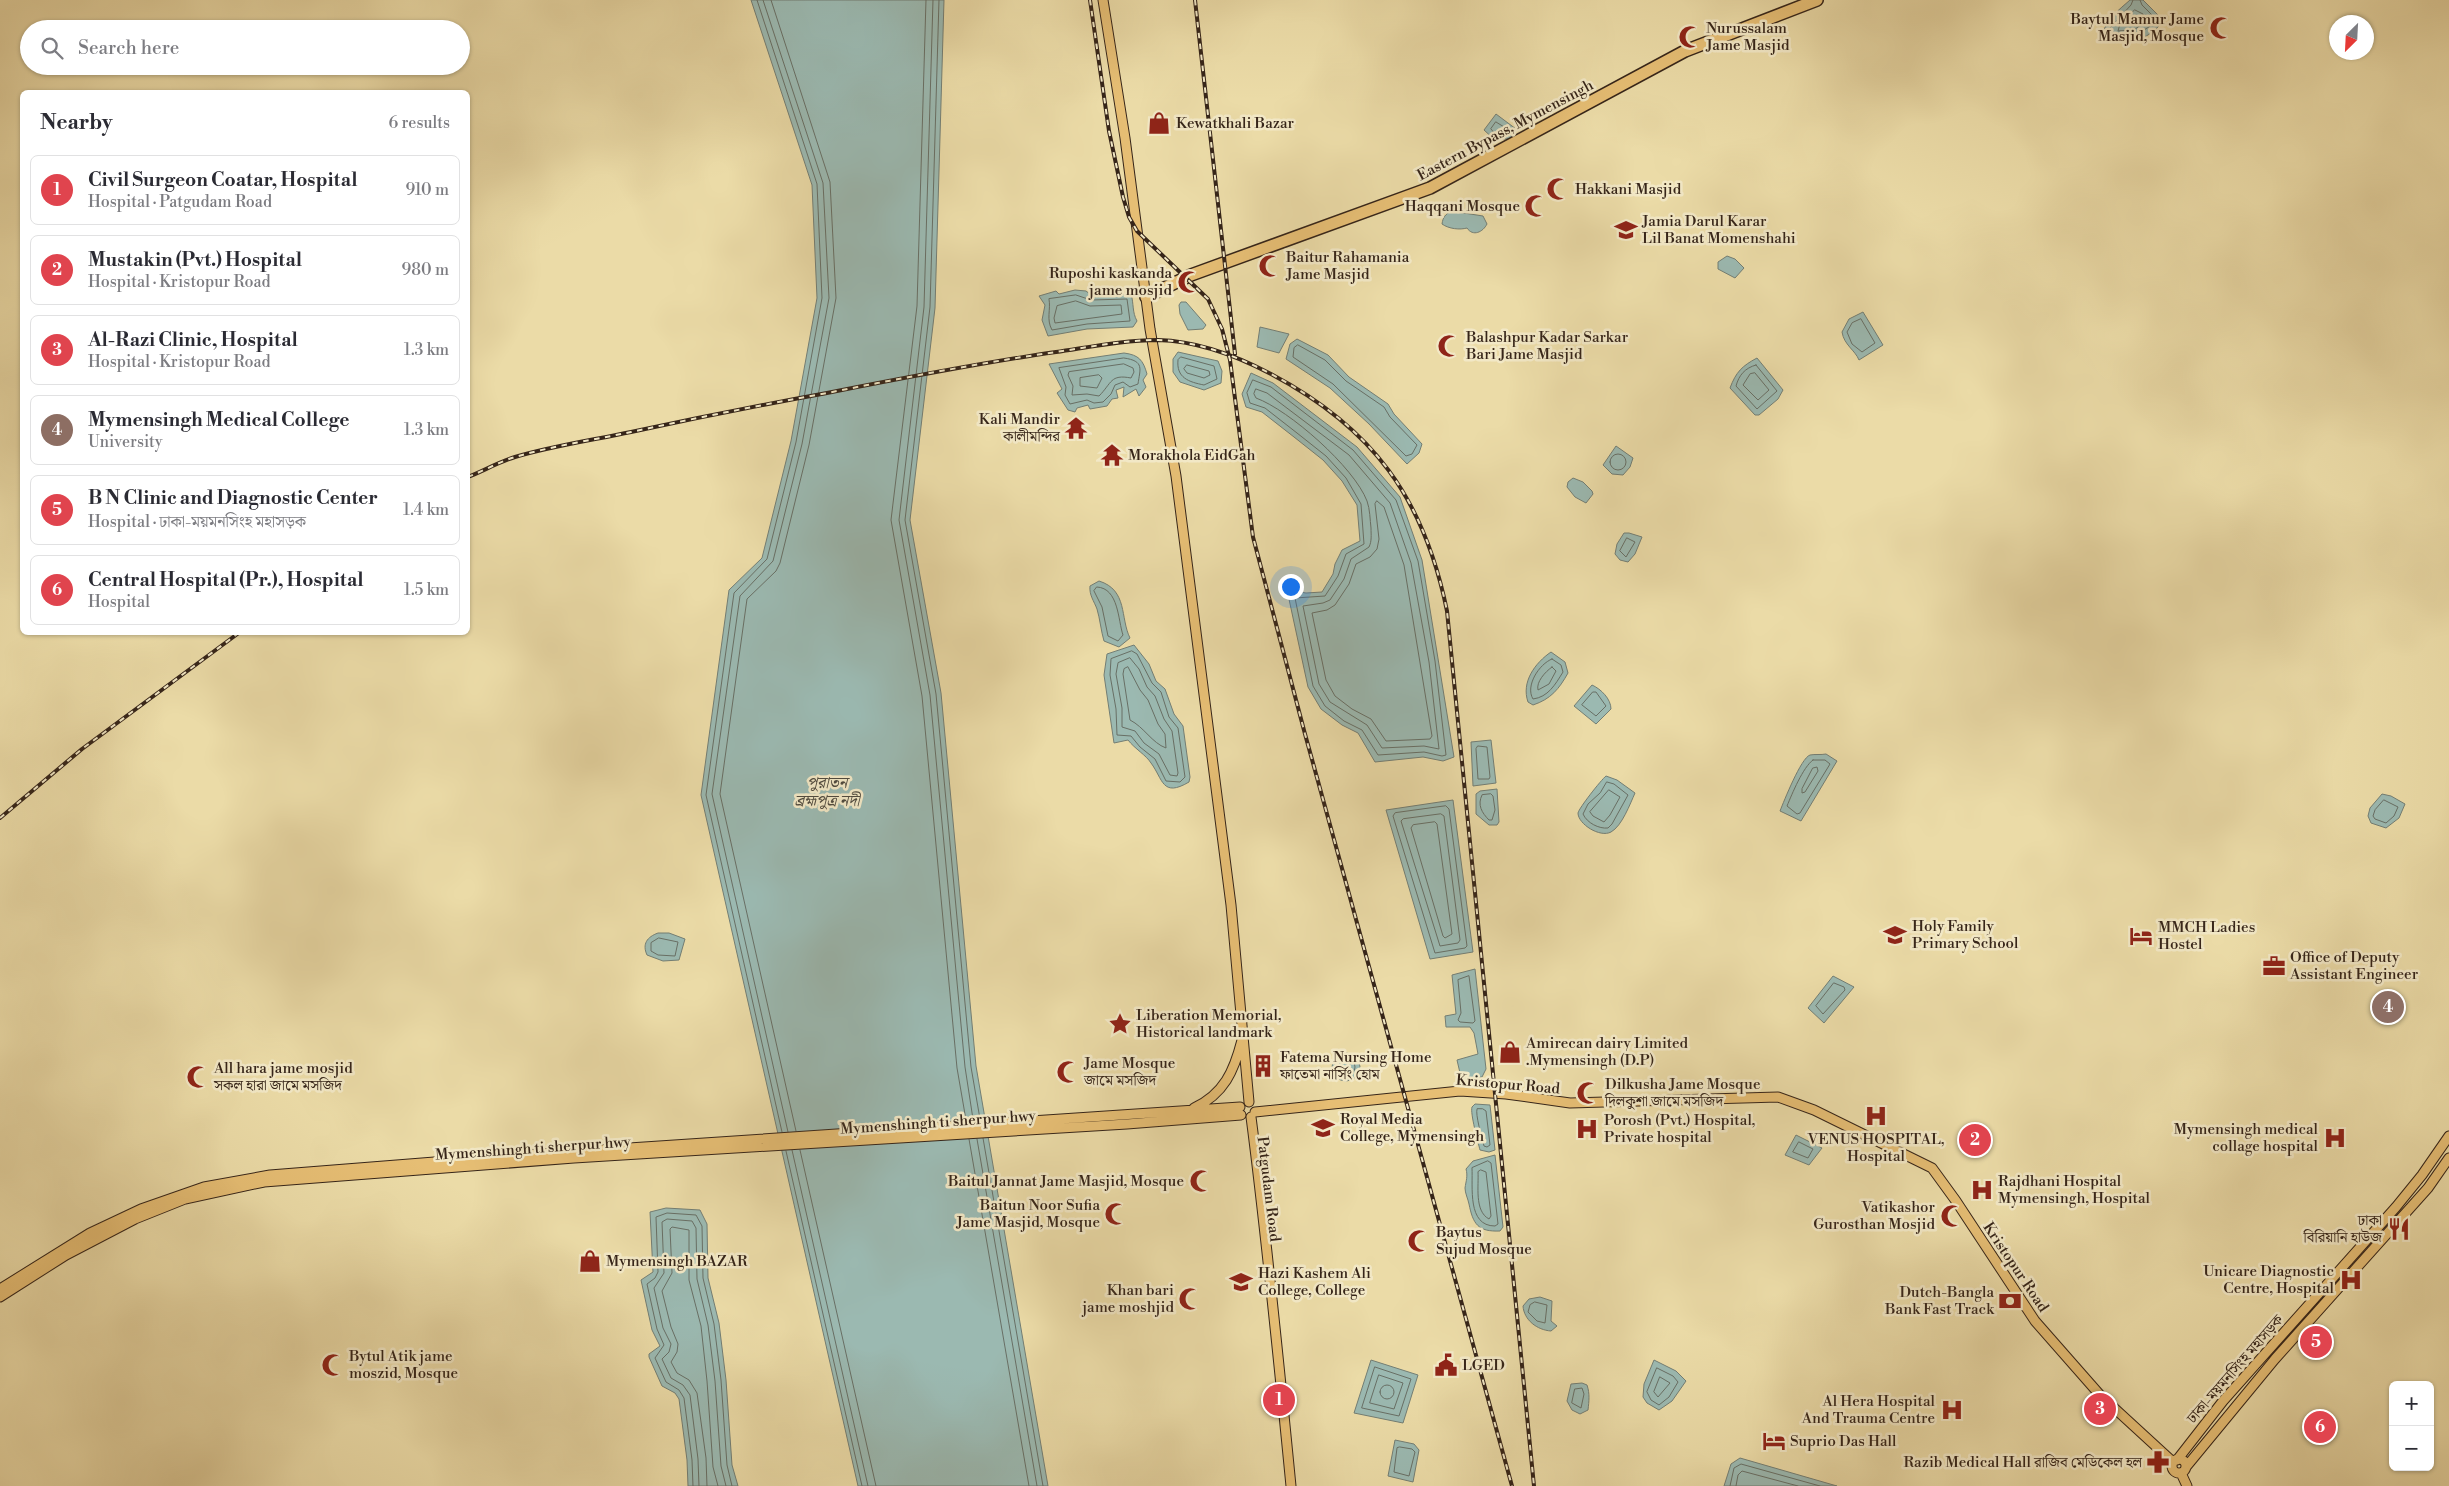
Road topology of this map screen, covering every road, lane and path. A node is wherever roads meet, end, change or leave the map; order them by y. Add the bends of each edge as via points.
1 (1104, 0) edge
2 (1817, 0) edge
3 (1146, 296) junction
4 (1244, 1033) junction
5 (1189, 1110) junction
6 (1247, 1114) junction
7 (1095, 1122) junction
8 (2449, 1136) edge
9 (574, 1155) junction
10 (2449, 1158) edge
11 (0, 1289) edge
12 (0, 1297) edge
13 (2175, 1461) junction
14 (2183, 1470) junction
15 (1291, 1486) edge
16 (2187, 1486) edge

1 - 3 main road
2 - 3 highway, Eastern Bypass, Mymensingh via 1685,51 1430,188 1191,275
3 - 4 main road via 1177,486
4 - 5 main road via 1226,1082 1210,1100
4 - 6 main road via 1249,1102 1253,1104
5 - 6 main road, Kristopur Road
5 - 7 main road, Kristopur Road
6 - 7 main road, Kristopur Road
6 - 13 main road, Kristopur Road via 1460,1091 1570,1103 1778,1097 1814,1110 1932,1168 2035,1321 2100,1395
6 - 15 main road, Patgudam Road via 1266,1279 1271,1293
7 - 9 main road, Mymenshingh ti sherpur hwy
8 - 13 main road, ঢাকা-ময়মনসিংহ মহাসড়ক via 2396,1207
9 - 11 main road, Mymenshingh ti sherpur hwy via 323,1169 270,1174 204,1187 140,1208 110,1222
9 - 12 main road, Mymenshingh ti sherpur hwy via 264,1182 185,1199 110,1231
10 - 14 main road, ঢাকা-ময়মনসিংহ মহাসড়ক via 2428,1188 2275,1359
13 - 14 main road, Kristopur Road via 2173,1470
14 - 16 main road

